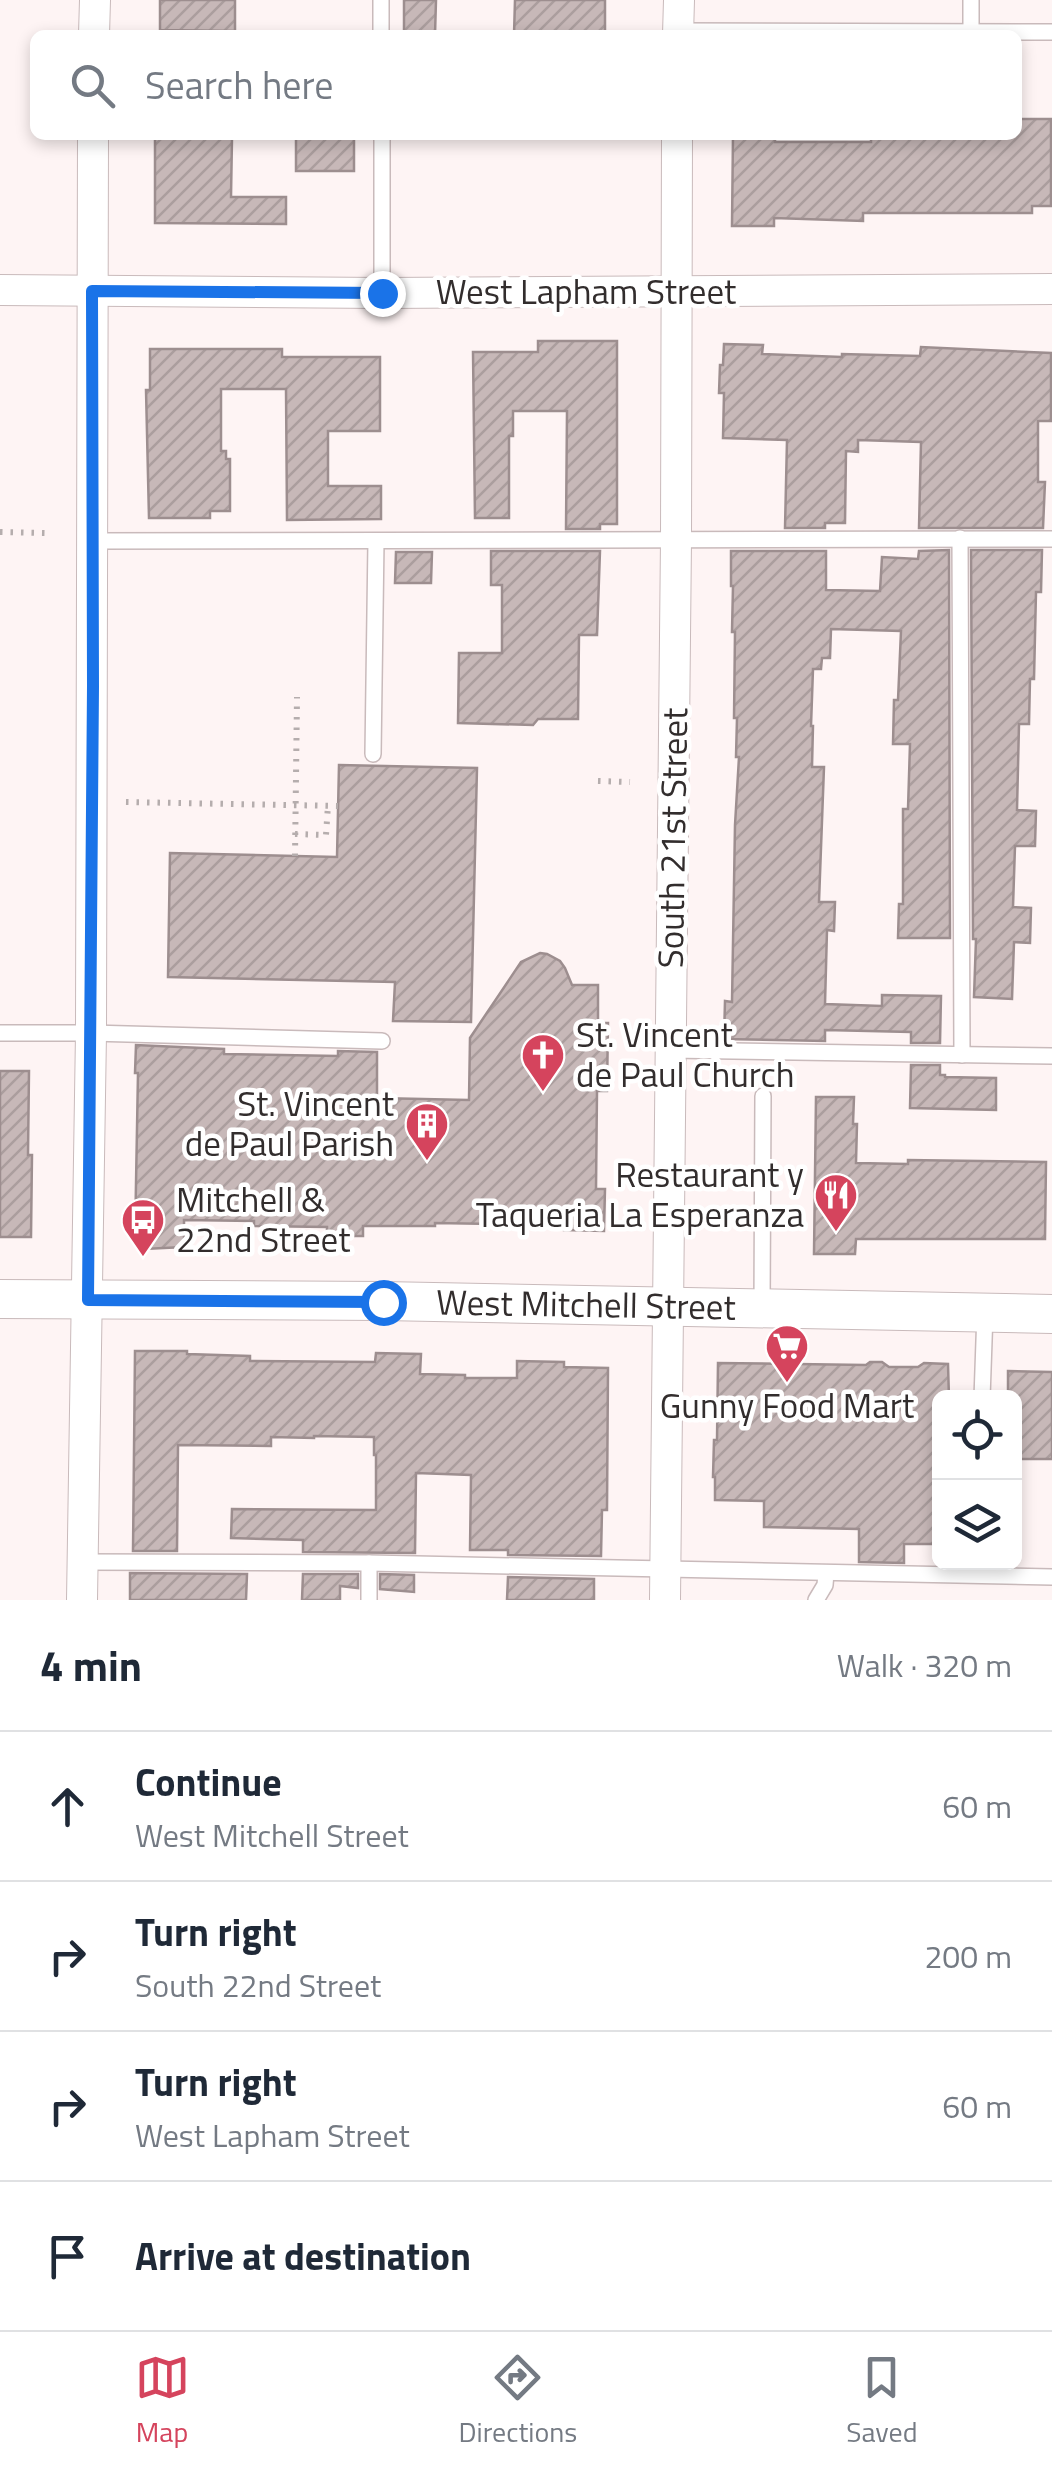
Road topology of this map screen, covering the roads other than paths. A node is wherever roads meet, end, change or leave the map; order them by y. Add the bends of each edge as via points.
1 (94, 0) edge
2 (382, 0) edge
3 (678, 0) edge
4 (971, 0) edge
5 (94, 30) edge
6 (382, 30) edge
7 (678, 30) edge
8 (971, 30) edge
9 (1022, 32) edge
10 (1052, 32) edge
11 (93, 140) edge
12 (382, 140) edge
13 (678, 140) edge
14 (0, 290) edge
15 (1052, 290) edge
16 (92, 291) junction
17 (676, 291) junction
18 (382, 293) junction
19 (960, 538) junction
20 (676, 540) junction
21 (1052, 540) edge
22 (93, 541) junction
23 (376, 541) junction
24 (373, 754) dead end
25 (0, 1032) edge
26 (90, 1032) junction
27 (382, 1040) dead end
28 (671, 1050) junction
29 (962, 1056) junction
30 (1052, 1056) edge
31 (763, 1096) dead end
32 (0, 1298) edge
33 (88, 1300) junction
34 (668, 1306) junction
35 (762, 1307) junction
36 (985, 1312) junction
37 (1052, 1314) edge
38 (982, 1390) edge
39 (82, 1562) junction
40 (369, 1563) junction
41 (932, 1570) edge
42 (988, 1570) edge
43 (826, 1572) junction
44 (1052, 1576) edge
45 (665, 1585) edge
46 (82, 1600) edge
47 (368, 1600) edge
48 (816, 1600) edge

1 - 5 street
2 - 6 lane
3 - 7 street
4 - 8 lane
9 - 10 lane
11 - 16 street
12 - 18 lane
13 - 17 street, South 21st Street
14 - 16 street, West Lapham Street
15 - 17 street, West Lapham Street
16 - 18 street, West Lapham Street
16 - 22 street
17 - 18 street, West Lapham Street
17 - 20 street, South 21st Street
19 - 20 lane
19 - 21 lane
19 - 29 lane
20 - 23 lane
20 - 28 street, South 21st Street
22 - 23 lane
22 - 26 street
23 - 24 lane
25 - 26 lane
26 - 27 lane
26 - 33 street
28 - 29 lane
28 - 34 street, South 21st Street
29 - 30 lane
31 - 35 lane
32 - 33 street, West Mitchell Street
33 - 34 street, West Mitchell Street
33 - 39 street
34 - 35 street, West Mitchell Street
34 - 45 street, South 21st Street
35 - 36 street, West Mitchell Street
36 - 37 street, West Mitchell Street
36 - 38 lane
39 - 40 lane
39 - 46 street
40 - 45 lane
40 - 47 lane
41 - 43 lane
42 - 44 lane
43 - 45 lane
43 - 48 lane

